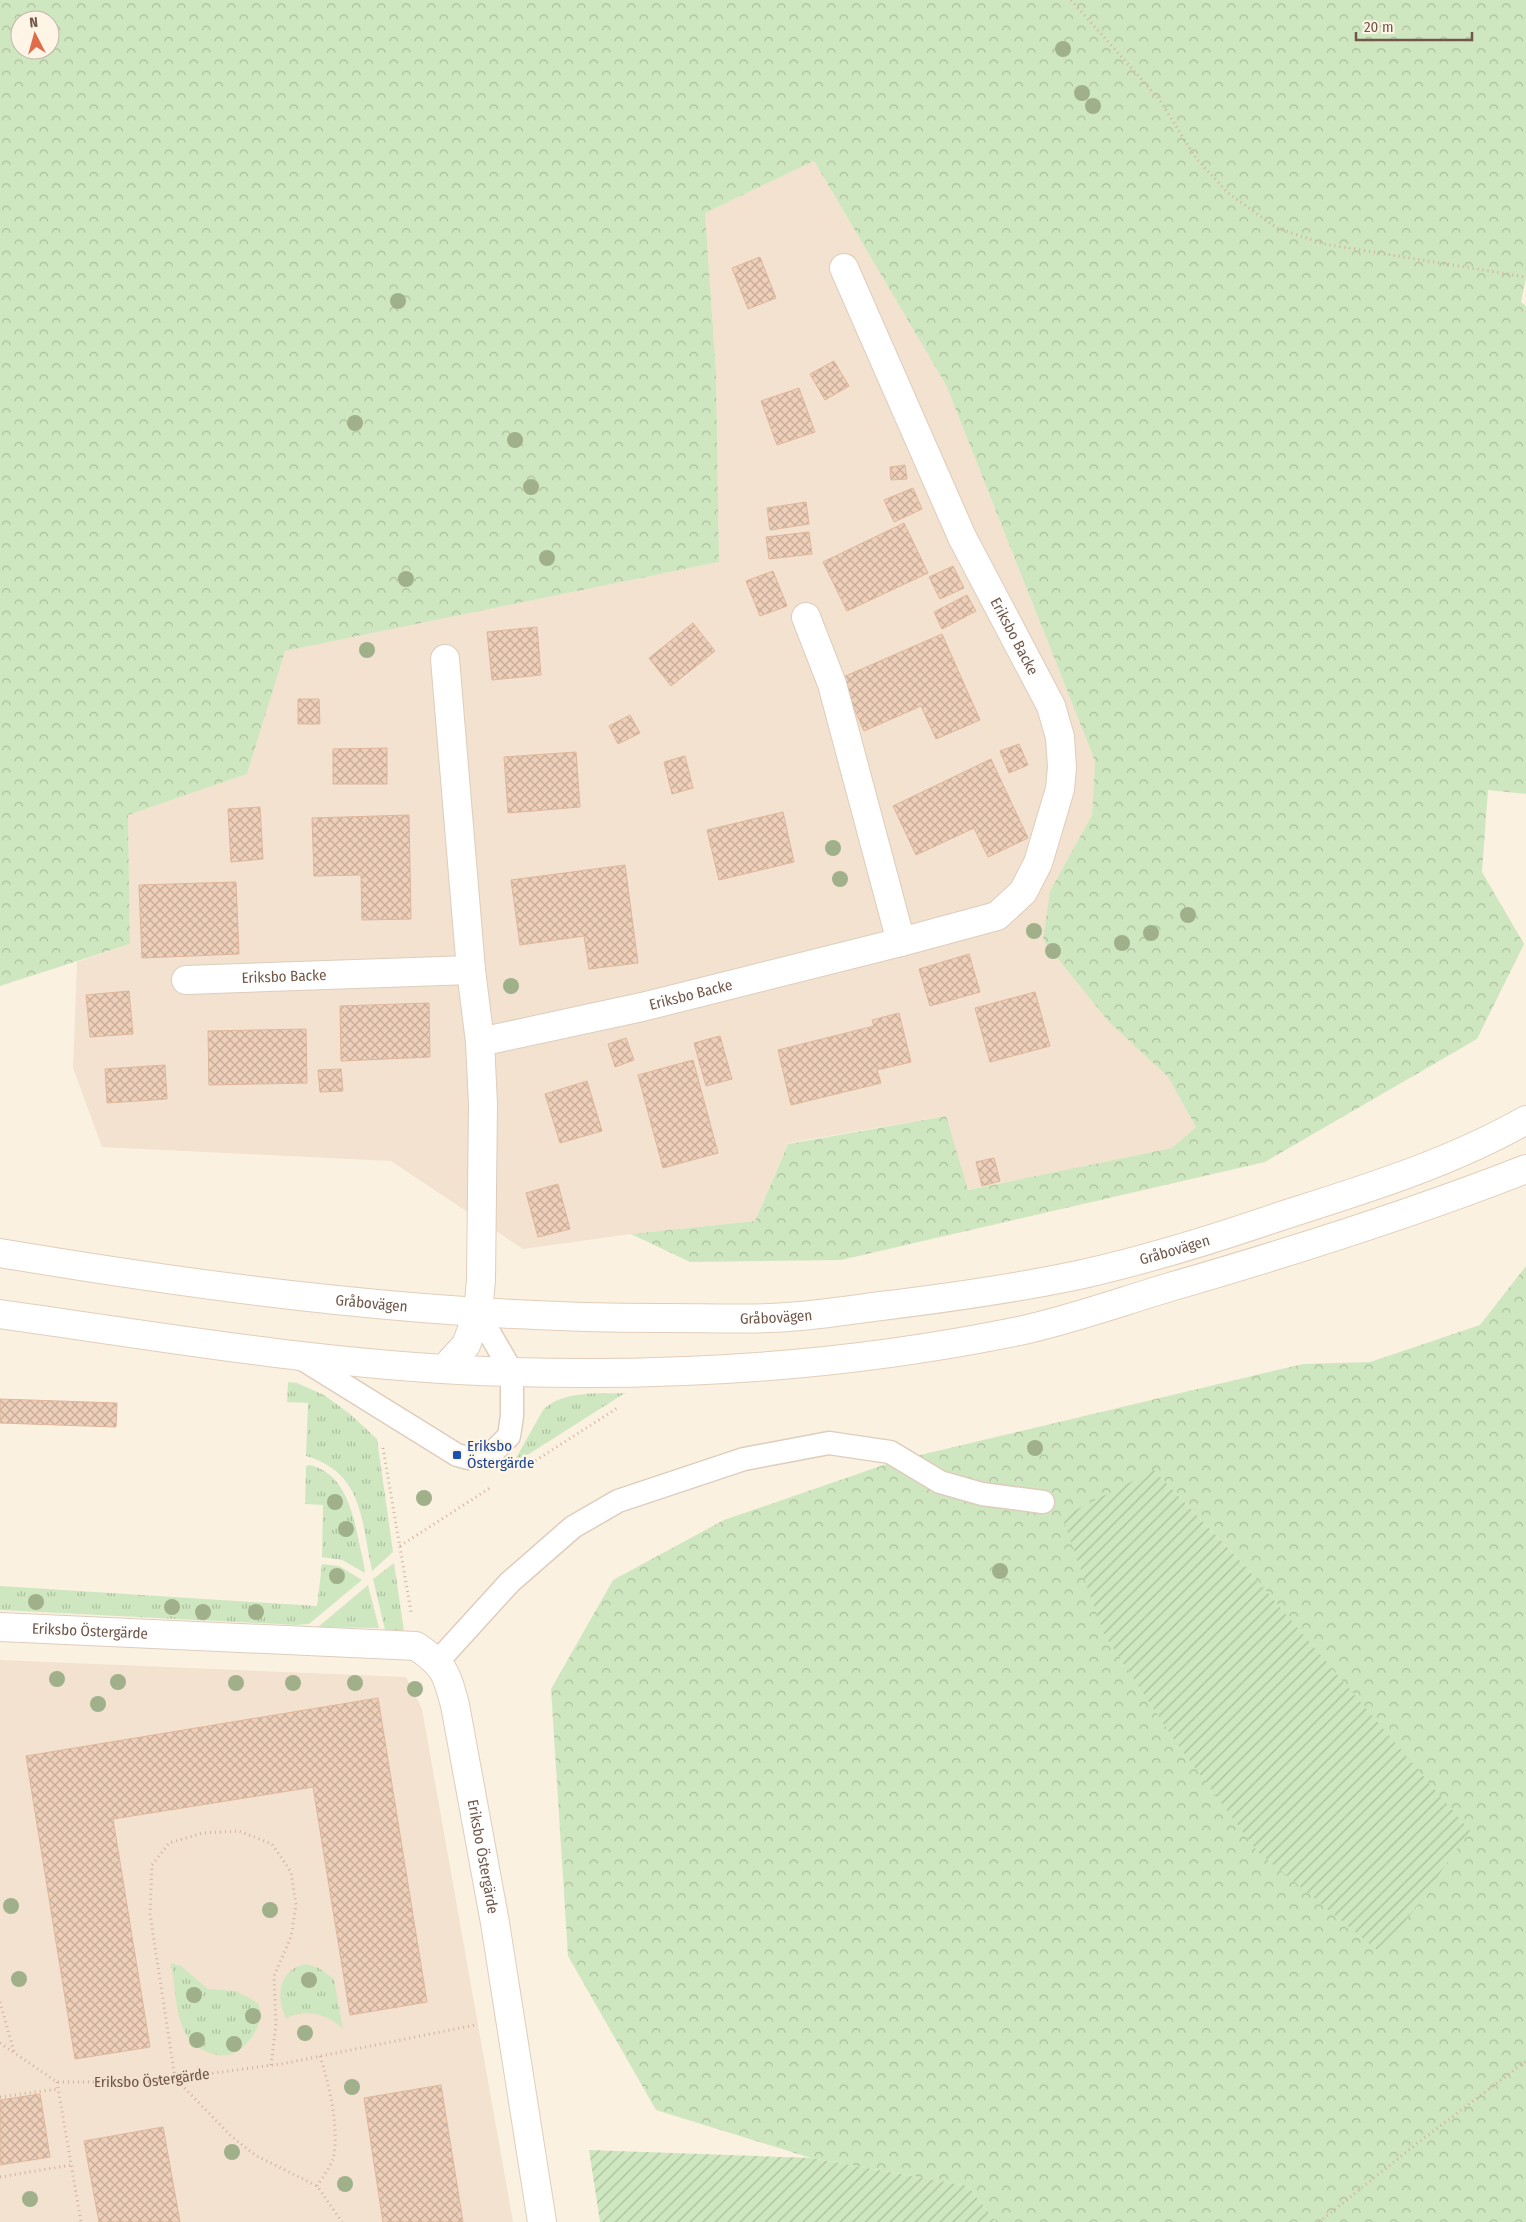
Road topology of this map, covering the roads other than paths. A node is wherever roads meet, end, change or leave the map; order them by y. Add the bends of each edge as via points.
1 (844, 268) dead end
2 (806, 617) dead end
3 (445, 659) dead end
4 (901, 942) junction
5 (471, 970) junction
6 (186, 980) dead end
7 (480, 1042) junction
8 (1526, 1120) edge
9 (1526, 1169) edge
10 (0, 1253) edge
11 (478, 1313) junction
12 (0, 1314) edge
13 (299, 1357) junction
14 (444, 1369) junction
15 (512, 1372) junction
16 (1043, 1502) dead end
17 (0, 1627) edge
18 (427, 1653) junction
19 (542, 2222) edge

1 - 4 street, Eriksbo Backe via 962,537 1051,706 1060,737 1060,789 1038,863 1023,892 997,916
2 - 4 street via 832,684
3 - 5 street
4 - 7 street, Eriksbo Backe via 642,1007
5 - 6 street, Eriksbo Backe
5 - 7 street
7 - 11 street via 483,1104
8 - 11 street, Gråbovägen via 1425,1168 1345,1196 1225,1235 1080,1274 935,1299 787,1318 628,1318
9 - 15 street via 1438,1204 1290,1253 1024,1330 921,1349 765,1365 634,1373
10 - 11 street, Gråbovägen via 113,1272
11 - 14 street via 466,1345
11 - 15 lane
12 - 13 street
13 - 14 street
13 - 15 lane via 457,1455 468,1458 494,1451 509,1436
14 - 15 street
16 - 18 lane via 982,1494 940,1482 890,1452 829,1443 744,1459 618,1501 574,1528
17 - 18 street, Eriksbo Östergärde
18 - 19 street, Eriksbo Östergärde via 448,1679 455,1705 495,1923

